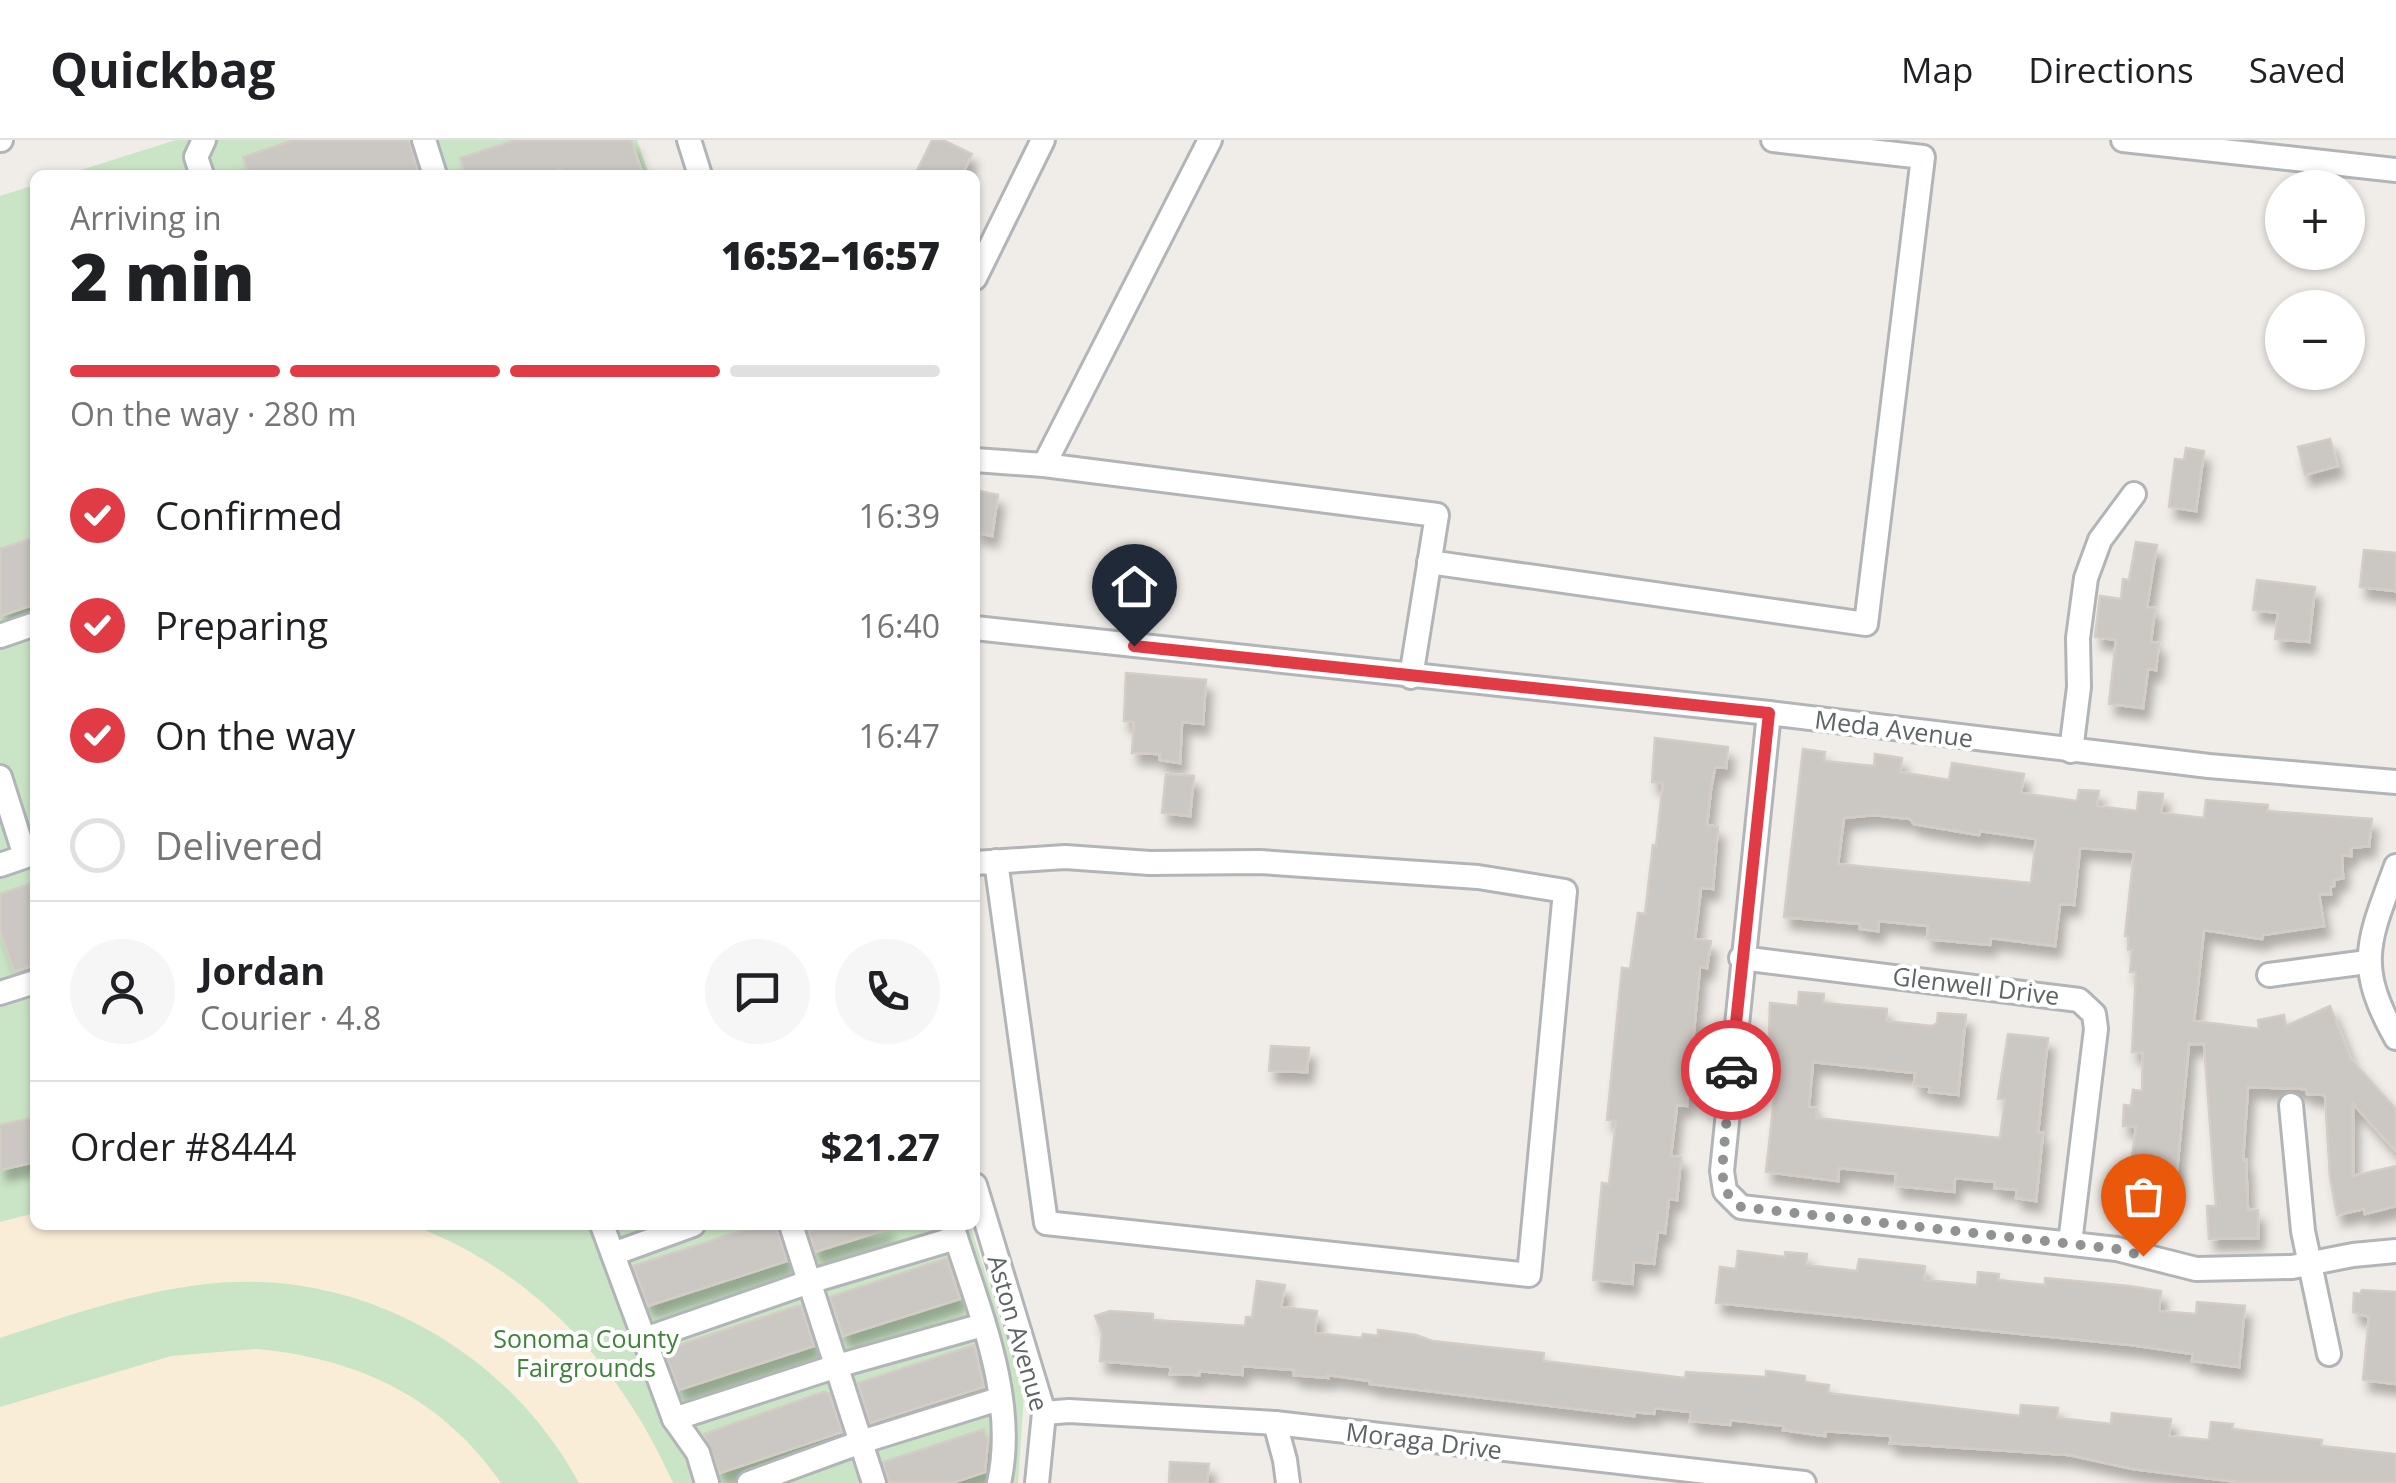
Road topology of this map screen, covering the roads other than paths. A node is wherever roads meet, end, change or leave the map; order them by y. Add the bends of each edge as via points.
1 (204, 140) edge
2 (424, 140) edge
3 (689, 140) edge
4 (1044, 140) edge
5 (1210, 140) edge
6 (1773, 140) edge
7 (2124, 140) edge
8 (200, 170) edge
9 (433, 170) edge
10 (698, 170) edge
11 (2396, 170) edge
12 (980, 268) edge
13 (980, 460) edge
14 (1044, 465) junction
15 (2134, 494) dead end
16 (1429, 562) junction
17 (30, 626) edge
18 (980, 629) edge
19 (0, 636) edge
20 (1410, 677) junction
21 (1769, 713) junction
22 (2071, 751) junction
23 (0, 777) edge
24 (2396, 782) edge
25 (30, 854) edge
26 (985, 862) edge
27 (0, 866) edge
28 (2396, 866) edge
29 (1742, 958) junction
30 (2367, 962) junction
31 (2269, 975) dead end
32 (30, 984) edge
33 (0, 993) edge
34 (2396, 1038) edge
35 (2291, 1105) dead end
36 (980, 1201) edge
37 (604, 1230) edge
38 (679, 1230) edge
39 (793, 1230) edge
40 (954, 1231) edge
41 (2070, 1244) junction
42 (2396, 1251) edge
43 (613, 1254) junction
44 (2311, 1264) junction
45 (809, 1282) junction
46 (983, 1325) junction
47 (644, 1339) junction
48 (2329, 1354) dead end
49 (836, 1366) junction
50 (999, 1399) junction
51 (1044, 1412) junction
52 (674, 1419) junction
53 (1274, 1424) junction
54 (861, 1442) junction
55 (1566, 1458) junction
56 (996, 1482) edge
57 (707, 1483) edge
58 (749, 1483) edge
59 (874, 1483) edge
60 (1038, 1483) edge
61 (1288, 1483) edge
62 (1573, 1483) edge
63 (1804, 1483) edge

1 - 8 street via 196,157
2 - 9 street
3 - 10 street
4 - 12 street
5 - 14 street
6 - 16 street via 1923,157 1866,624
7 - 11 street
13 - 14 street
14 - 16 street via 1437,515
15 - 22 street via 2100,540 2086,578
16 - 20 street
17 - 19 street
18 - 20 street, Meda Avenue
20 - 21 street, Meda Avenue
21 - 22 street, Meda Avenue
21 - 29 street
22 - 24 street, Meda Avenue
23 - 25 street
25 - 27 street
26 - 26 street via 1065,856 1260,862 1478,877 1565,892 1529,1275 1046,1223
28 - 30 street via 2372,927
29 - 41 street via 1722,1171 1725,1191 1741,1207
29 - 41 street, Glenwell Drive via 2080,1000 2094,1014 2096,1029
30 - 31 street
30 - 34 street
32 - 33 street
35 - 44 street
36 - 51 street, Aston Avenue
37 - 43 street
38 - 43 street
39 - 45 street
40 - 45 street
40 - 46 street
41 - 44 street via 2196,1269
42 - 44 street
43 - 47 street
44 - 48 street
45 - 47 street
45 - 49 street
46 - 49 street
46 - 50 street
47 - 52 street
49 - 52 street
49 - 54 street
50 - 54 street
50 - 56 street via 1006,1431
51 - 53 street, Moraga Drive
51 - 60 street, Aston Avenue
52 - 57 street via 698,1453
53 - 55 street, Moraga Drive
53 - 61 street
54 - 58 street
54 - 59 street
55 - 62 street
55 - 63 street, Moraga Drive

